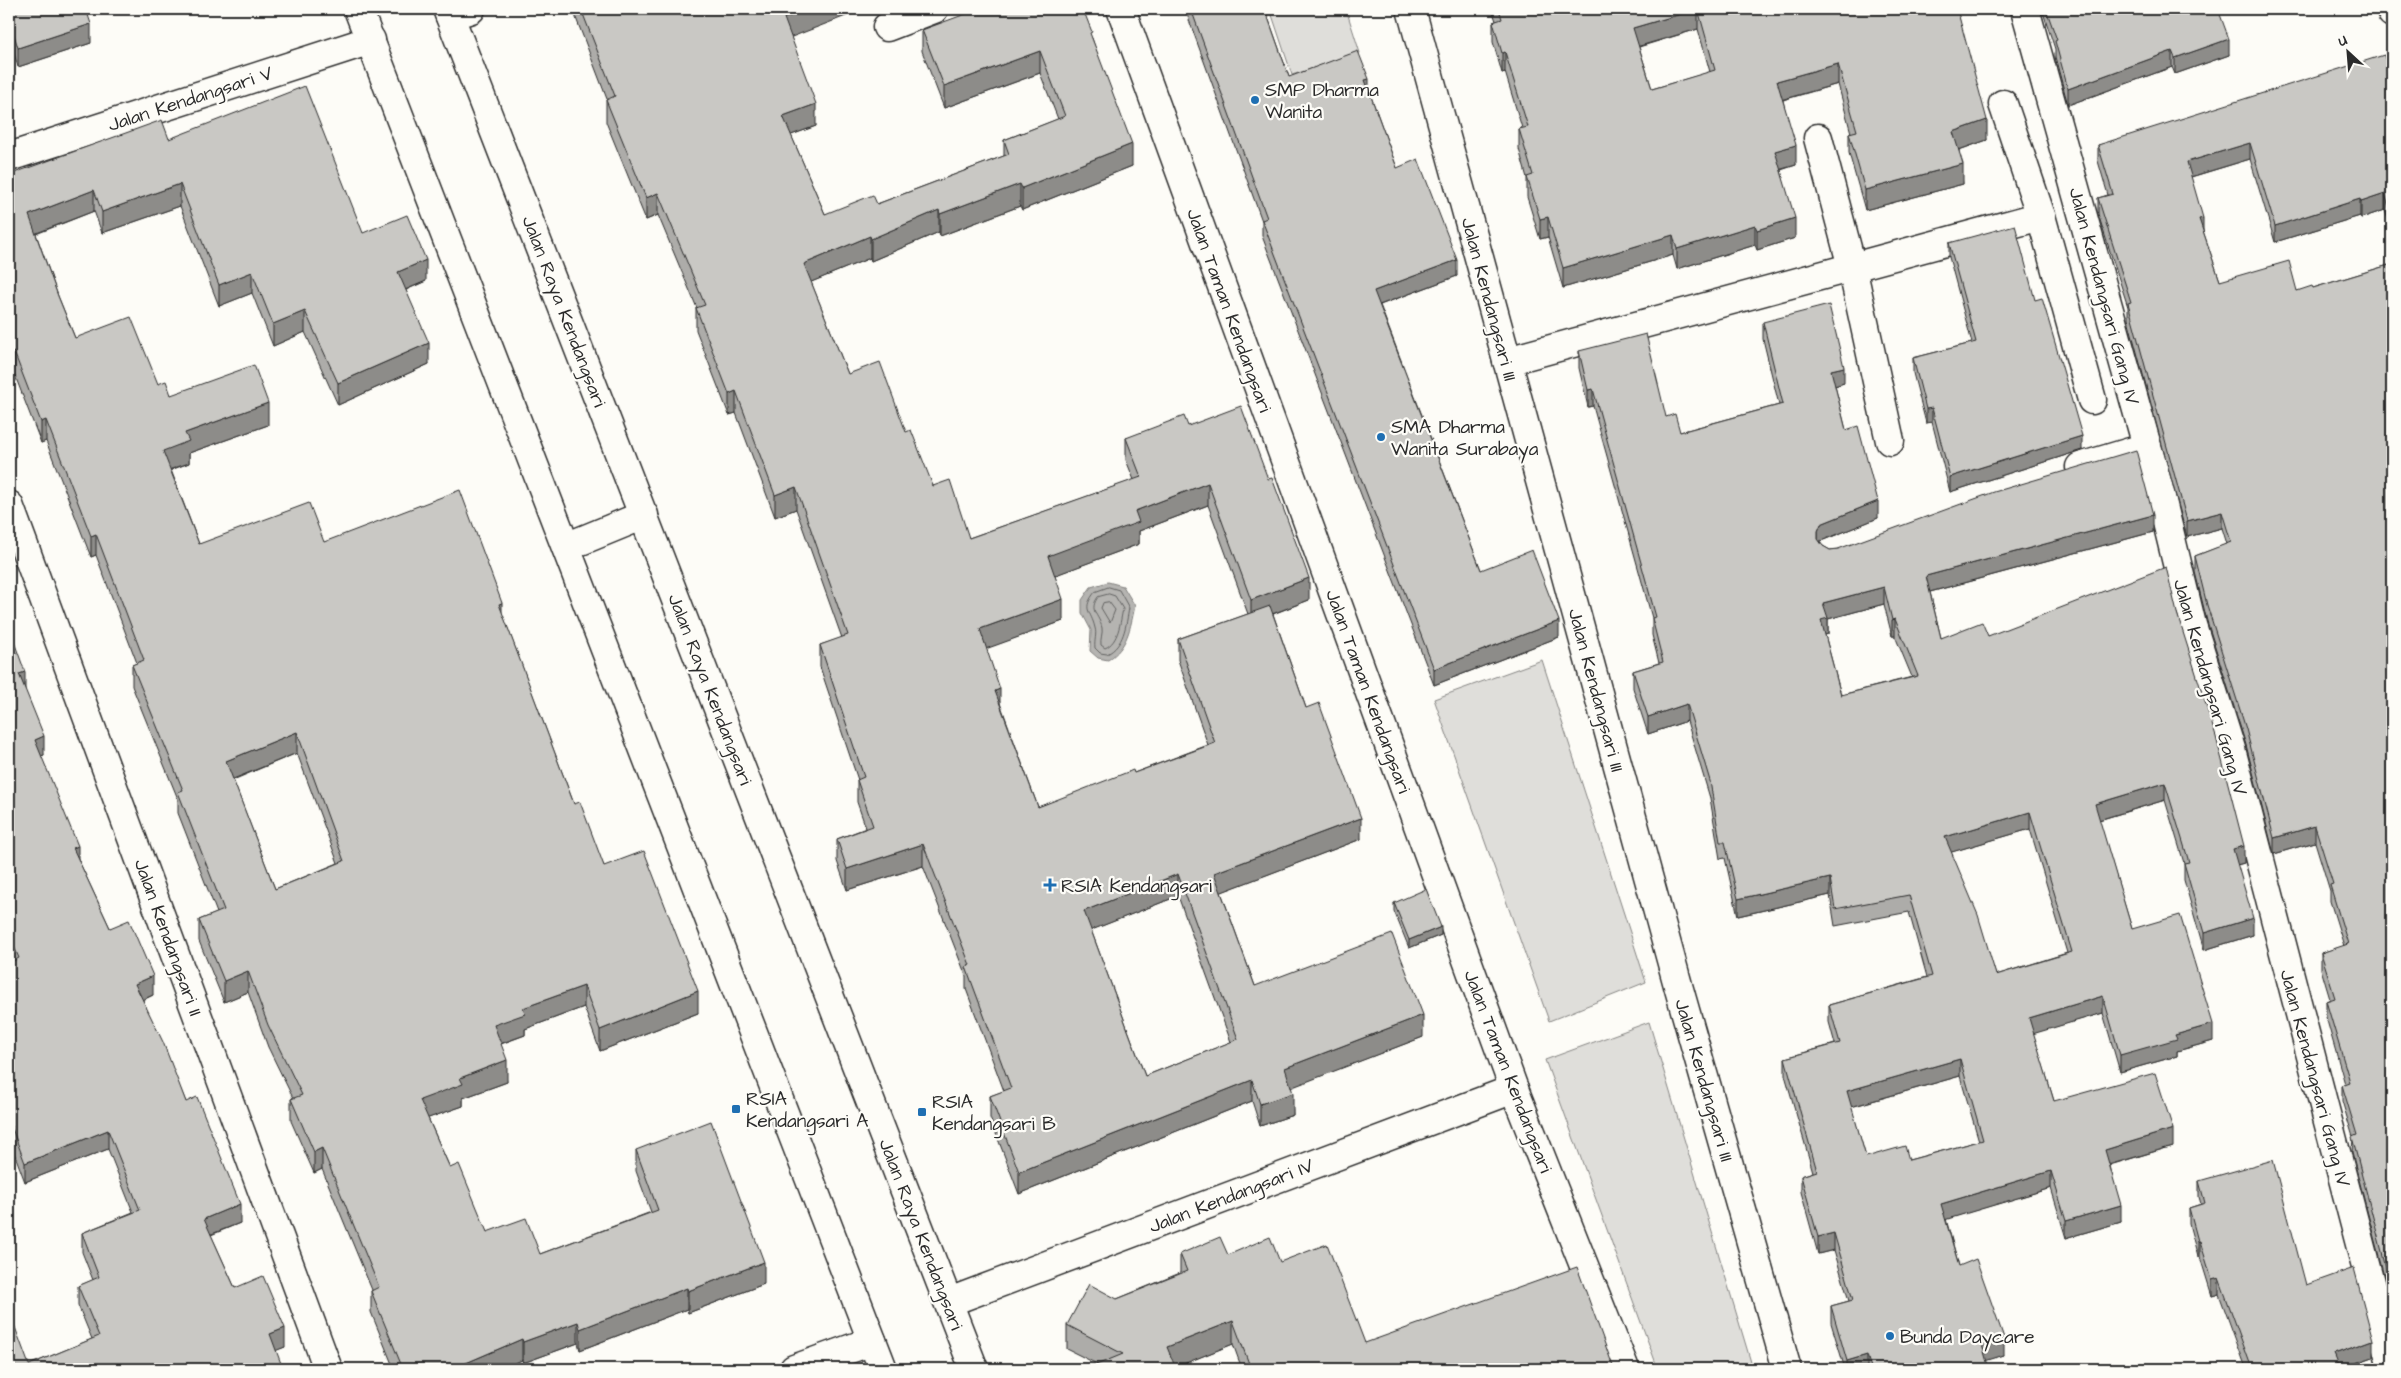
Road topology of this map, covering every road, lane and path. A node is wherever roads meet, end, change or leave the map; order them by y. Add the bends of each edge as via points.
1 (358, 9) edge
2 (934, 9) edge
3 (1121, 9) edge
4 (1411, 9) edge
5 (2025, 9) edge
6 (2391, 9) edge
7 (456, 11) edge
8 (2392, 13) edge
9 (887, 27) dead end
10 (370, 40) junction
11 (2003, 104) dead end
12 (1818, 138) dead end
13 (9, 157) edge
14 (2040, 216) junction
15 (1852, 267) junction
16 (1507, 361) junction
17 (2092, 400) dead end
18 (1890, 441) dead end
19 (2147, 446) junction
20 (2054, 475) edge
21 (9, 505) edge
22 (644, 515) junction
23 (566, 547) junction
24 (1514, 1089) junction
25 (949, 1302) junction
26 (872, 1341) junction
27 (2392, 1367) edge
28 (328, 1369) edge
29 (794, 1369) edge
30 (883, 1369) edge
31 (974, 1369) edge
32 (1625, 1369) edge
33 (1787, 1369) edge

1 - 10 street
2 - 9 street
3 - 24 street, Jalan Taman Kendangsari
4 - 16 street, Jalan Kendangsari III
5 - 19 street, Jalan Kendangsari Gang IV
6 - 8 street
7 - 22 street, Jalan Raya Kendangsari
10 - 13 street, Jalan Kendangsari V
10 - 23 street
11 - 14 street
12 - 15 street
14 - 15 street
14 - 17 street
15 - 16 street
15 - 18 street
16 - 33 street, Jalan Kendangsari III via 1679,990
19 - 20 street
19 - 27 street, Jalan Kendangsari Gang IV via 2192,625 2231,749
21 - 28 street, Jalan Kendangsari II
22 - 23 street
22 - 25 street, Jalan Raya Kendangsari
23 - 26 street
24 - 25 street, Jalan Kendangsari IV
24 - 32 street, Jalan Taman Kendangsari
25 - 31 street, Jalan Raya Kendangsari
26 - 29 street
26 - 30 street

